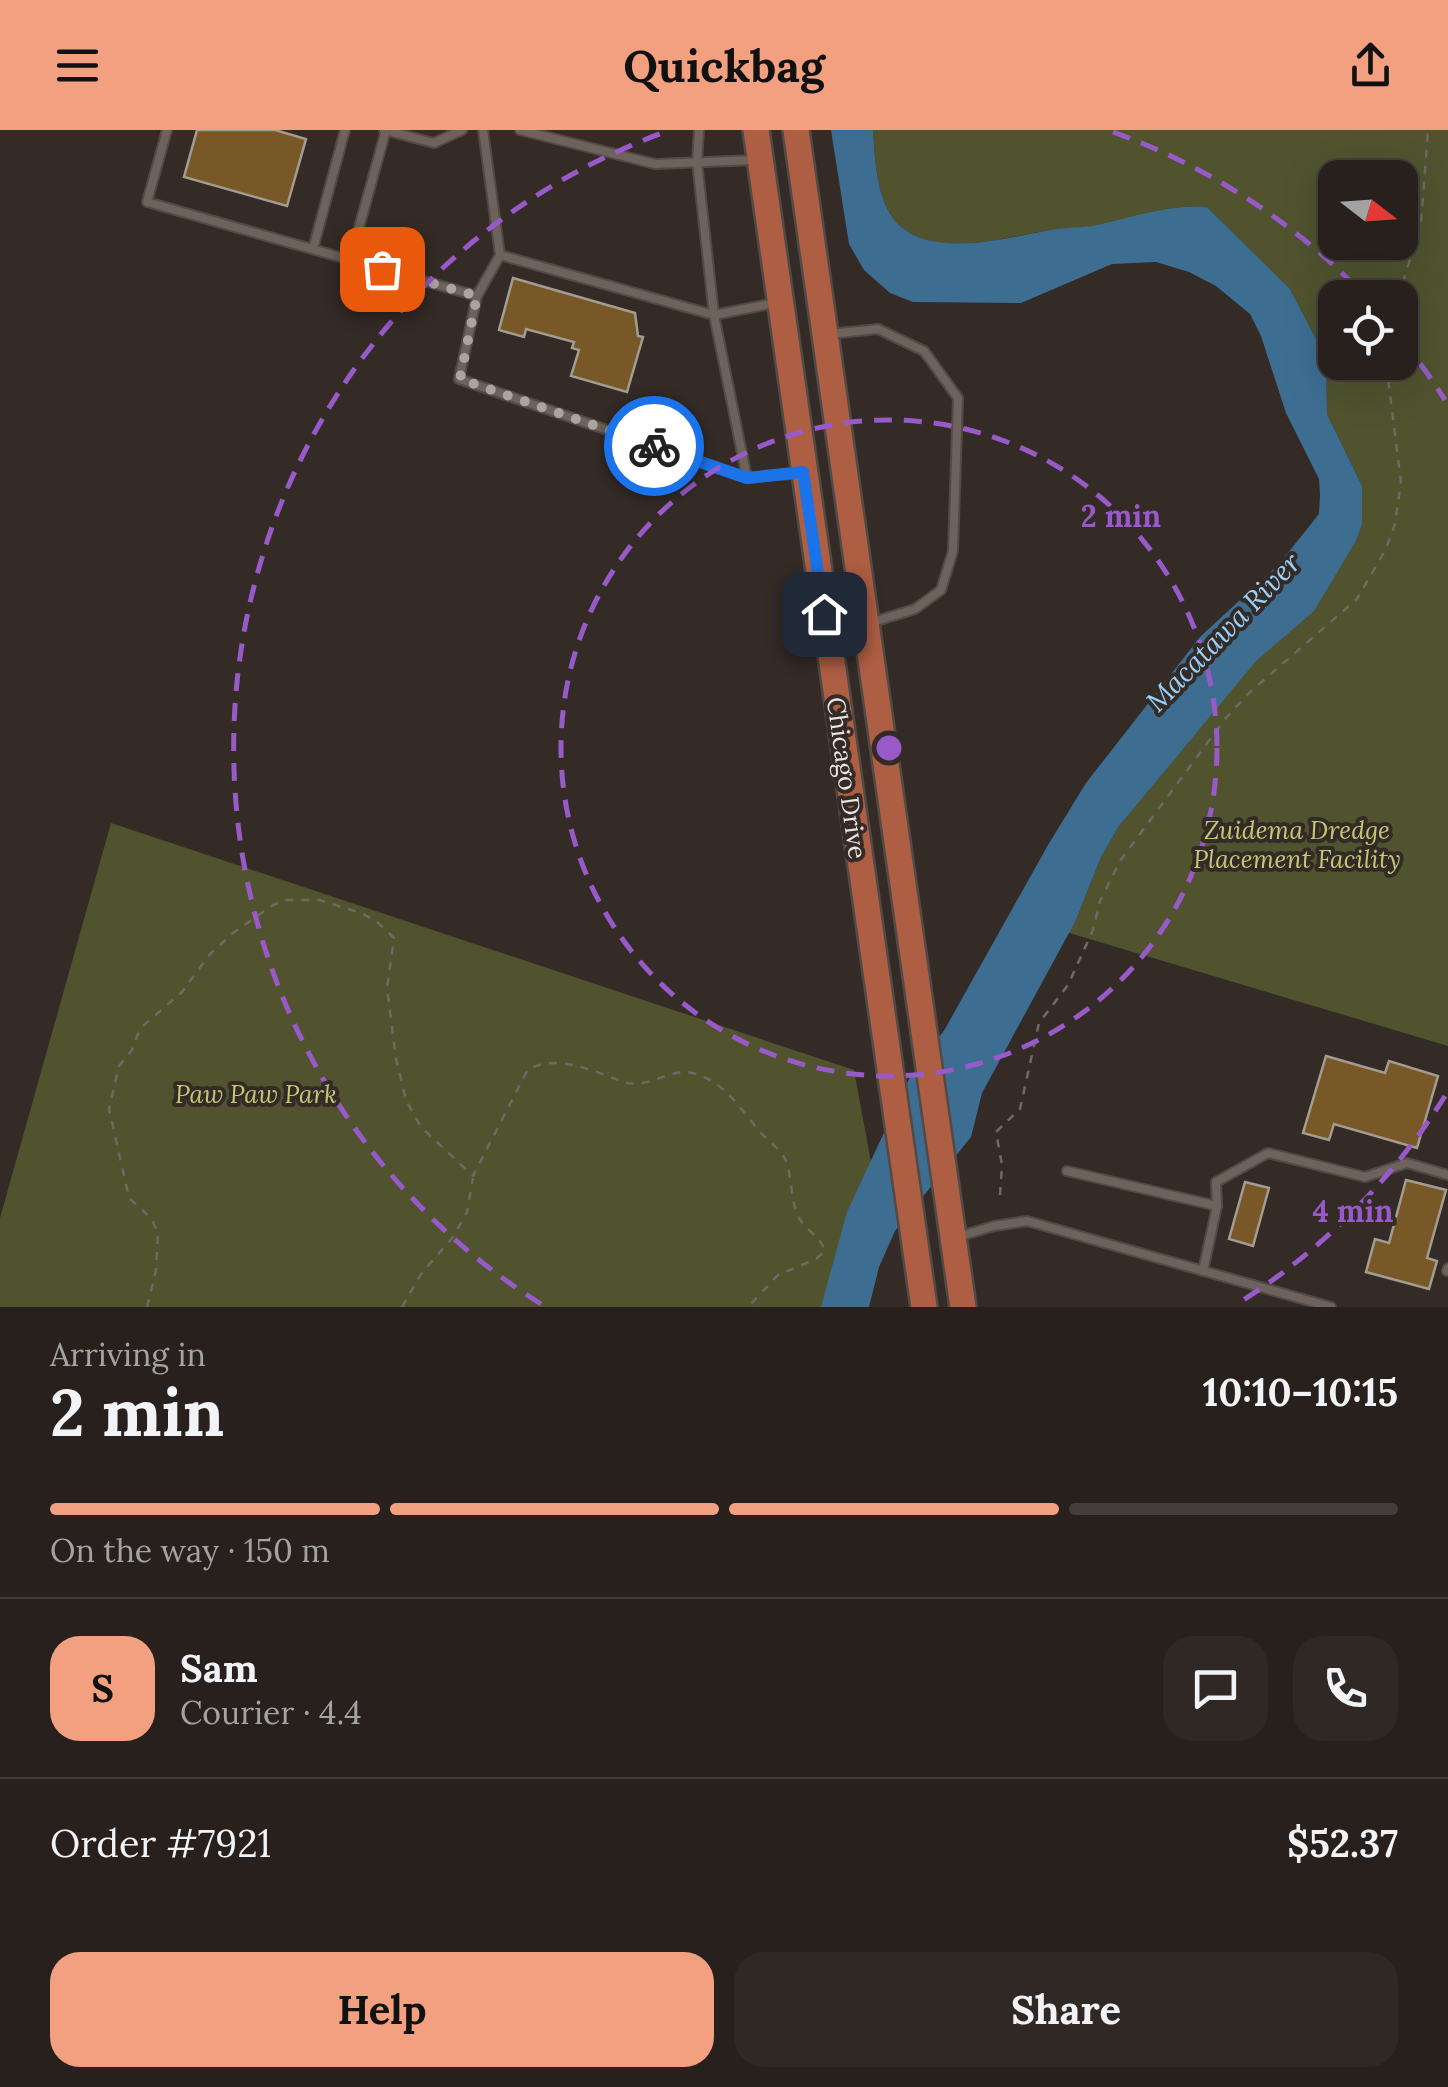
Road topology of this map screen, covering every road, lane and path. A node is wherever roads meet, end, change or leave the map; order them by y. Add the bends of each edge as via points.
1 (167, 130) edge
2 (345, 130) edge
3 (385, 130) edge
4 (462, 130) edge
5 (483, 130) edge
6 (520, 130) edge
7 (699, 130) edge
8 (756, 130) edge
9 (796, 130) edge
10 (1428, 130) edge
11 (759, 160) junction
12 (697, 162) junction
13 (313, 249) junction
14 (500, 254) junction
15 (350, 260) junction
16 (1404, 280) edge
17 (477, 296) junction
18 (779, 302) junction
19 (714, 315) junction
20 (825, 335) junction
21 (1388, 380) edge
22 (803, 472) junction
23 (747, 478) junction
24 (807, 499) junction
25 (848, 503) junction
26 (866, 624) junction
27 (1067, 1171) dead end
28 (1448, 1175) edge
29 (473, 1176) junction
30 (1000, 1196) dead end
31 (1217, 1206) junction
32 (953, 1239) junction
33 (1203, 1271) junction
34 (147, 1307) edge
35 (402, 1307) edge
36 (748, 1307) edge
37 (924, 1307) edge
38 (963, 1307) edge
39 (1330, 1307) edge

1 - 13 lane via 147,202
2 - 13 lane
3 - 4 lane via 434,143
3 - 15 lane
5 - 14 lane
6 - 12 lane via 655,164
7 - 12 lane
8 - 11 main road, Chicago Drive
9 - 20 main road, Chicago Drive
10 - 16 path via 1421,224
11 - 12 lane
11 - 18 main road, Chicago Drive
12 - 19 lane
13 - 15 lane
14 - 17 lane
14 - 19 lane
15 - 17 lane
17 - 23 lane via 460,379
18 - 19 lane
18 - 22 main road, Chicago Drive
19 - 23 lane
20 - 25 main road, Chicago Drive
20 - 26 lane via 878,329 924,352 958,398 953,551 940,590 915,609
21 - 30 path via 1401,482 1386,549 1357,599 1226,719 1120,860 1068,984 1039,1023 1020,1109 996,1132
22 - 23 lane
22 - 24 main road, Chicago Drive
24 - 25 main road
24 - 37 main road, Chicago Drive
25 - 26 main road, Chicago Drive
26 - 32 main road, Chicago Drive
27 - 31 lane
28 - 31 lane via 1407,1162 1365,1177 1268,1154 1216,1182
29 - 34 path via 422,1127 406,1100 387,988 394,938 360,913 319,900 273,905 221,944 144,1025 110,1094 128,1198 158,1233
29 - 35 path via 467,1212
29 - 36 path via 528,1068 542,1062 598,1071 628,1084 676,1073 707,1080 744,1109 785,1156 800,1220 826,1250 778,1276
31 - 33 lane
32 - 33 lane via 1027,1222
32 - 38 main road, Chicago Drive
33 - 39 lane

